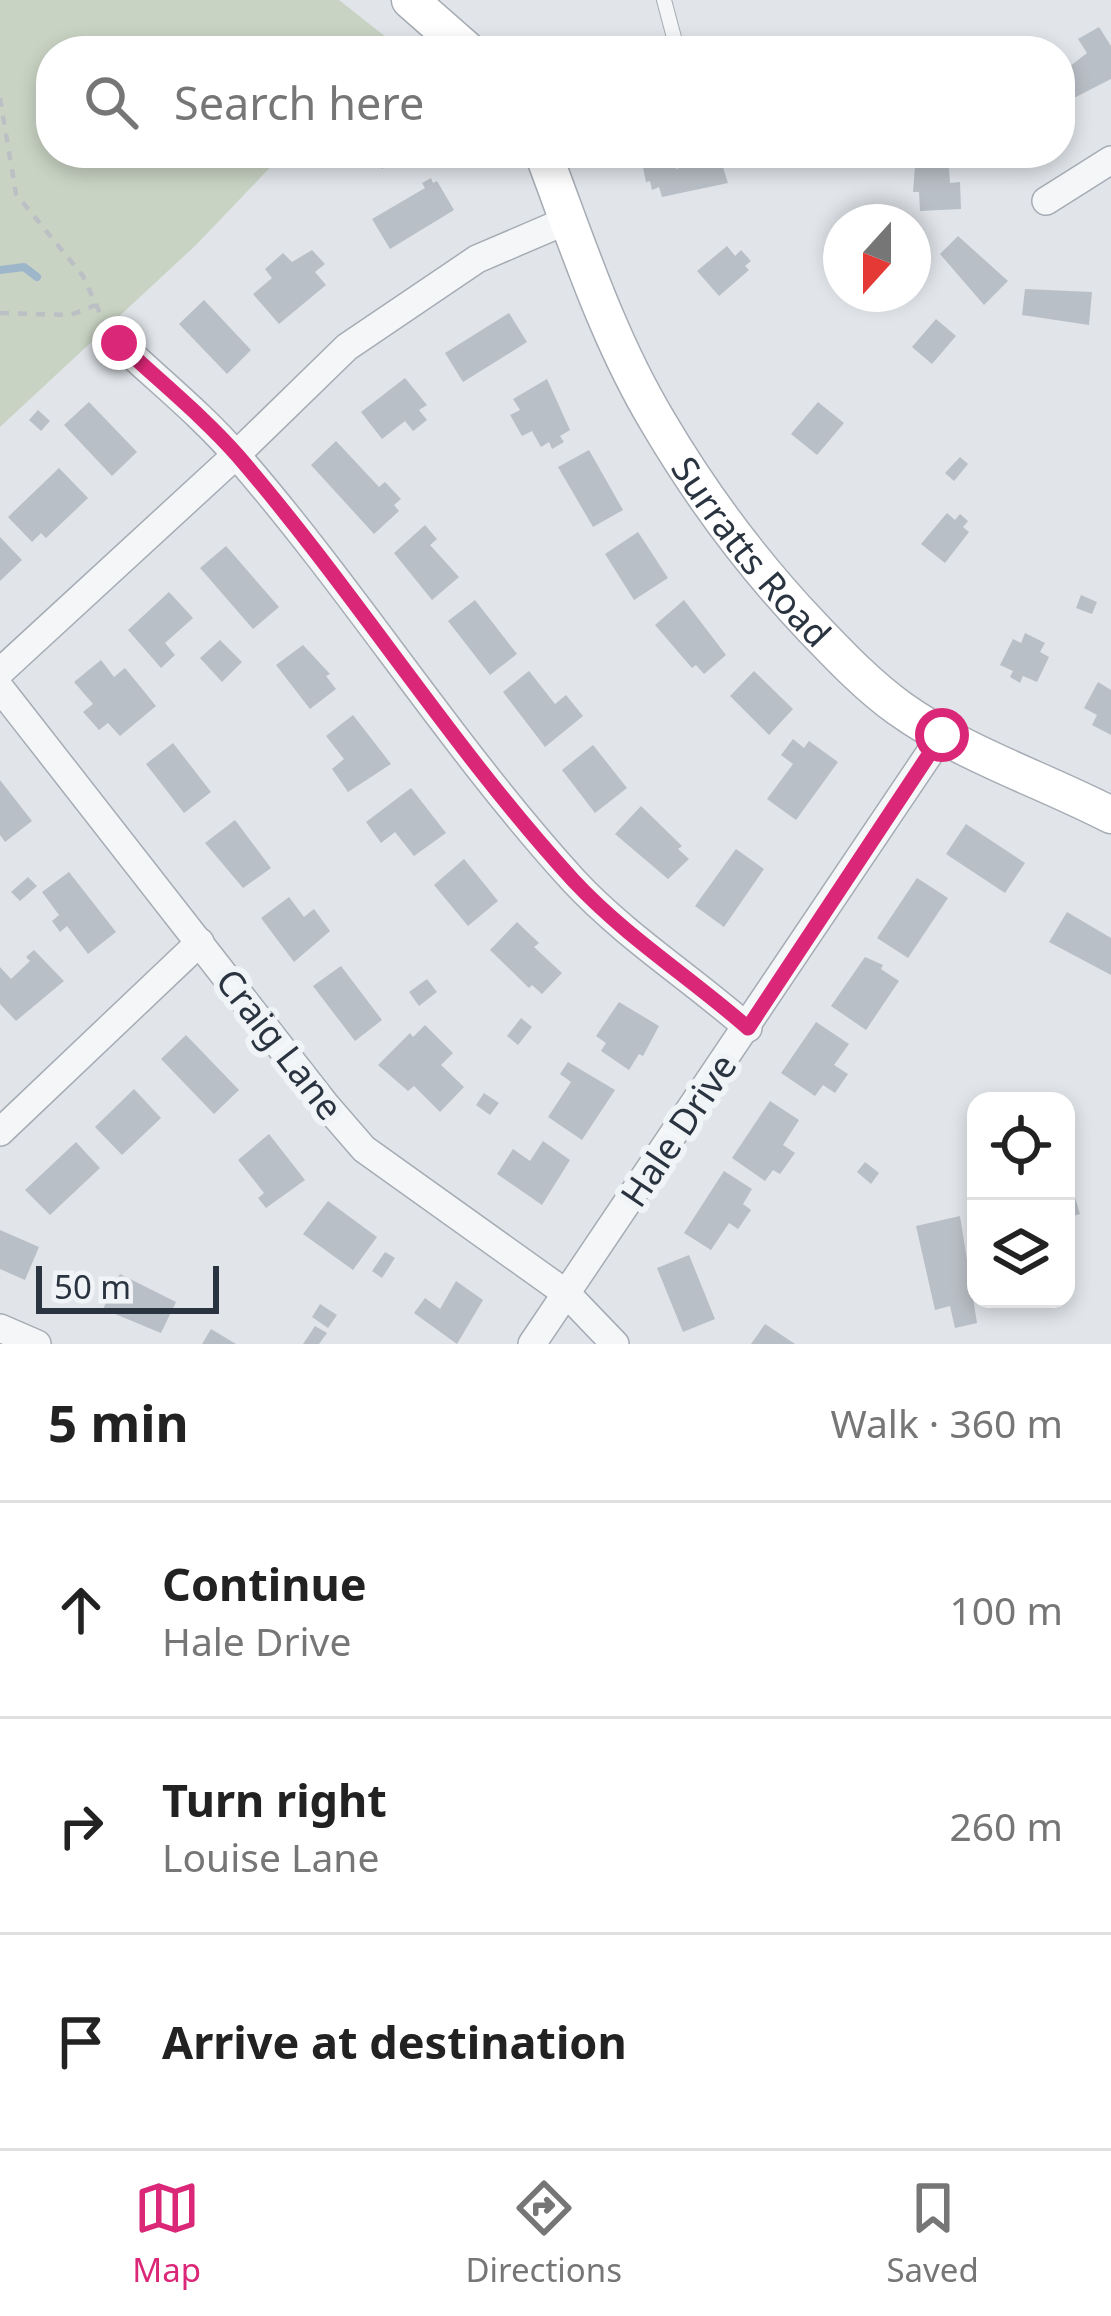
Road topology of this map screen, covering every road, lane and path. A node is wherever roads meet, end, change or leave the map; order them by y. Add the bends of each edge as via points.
1 (410, 0) edge
2 (664, 0) edge
3 (451, 36) edge
4 (674, 36) edge
5 (0, 98) edge
6 (1111, 160) edge
7 (549, 168) edge
8 (1046, 201) dead end
9 (568, 220) junction
10 (96, 305) junction
11 (0, 314) edge
12 (119, 343) joint
13 (237, 454) junction
14 (0, 672) edge
15 (0, 688) edge
16 (942, 735) junction
17 (1111, 815) edge
18 (200, 942) junction
19 (748, 1028) junction
20 (0, 1132) edge
21 (567, 1294) junction
22 (0, 1328) edge
23 (37, 1344) edge
24 (532, 1344) edge
25 (615, 1344) edge

1 - 3 main road
2 - 4 lane
5 - 10 path via 16,194 83,276
6 - 8 street
7 - 9 main road, Surratts Road
9 - 13 street via 477,260 380,322
9 - 16 main road, Surratts Road via 657,421 732,532 833,651
10 - 11 path via 70,315
10 - 12 path
12 - 13 street
13 - 14 street
13 - 19 street via 574,881 644,949
15 - 18 street, Craig Lane
16 - 17 main road, Surratts Road
16 - 19 street, Hale Drive
18 - 20 street
18 - 21 street, Craig Lane via 364,1149
19 - 21 street, Hale Drive
21 - 24 street, Hale Drive
21 - 25 street, Craig Lane
22 - 23 street

